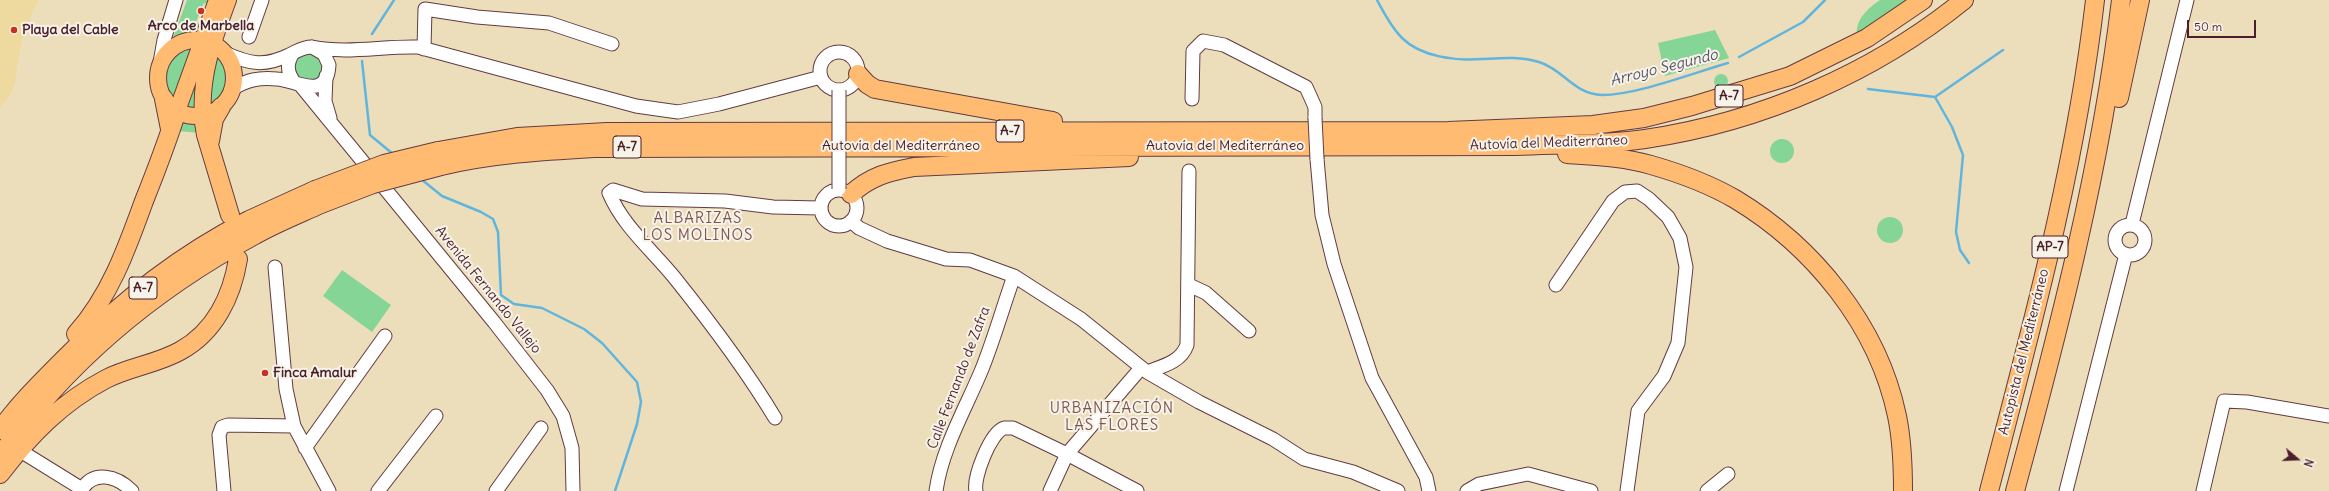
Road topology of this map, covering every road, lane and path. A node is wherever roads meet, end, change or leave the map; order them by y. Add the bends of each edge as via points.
1 (176, 0) edge
2 (262, 0) edge
3 (1923, 0) edge
4 (1964, 0) edge
5 (2095, 0) edge
6 (2121, 0) edge
7 (2140, 0) edge
8 (2187, 0) edge
9 (220, 1) edge
10 (249, 37) dead end
11 (181, 43) junction
12 (612, 44) dead end
13 (213, 46) junction
14 (312, 47) junction
15 (424, 49) junction
16 (356, 50) junction
17 (293, 54) junction
18 (158, 74) junction
19 (327, 74) junction
20 (858, 74) junction
21 (821, 77) junction
22 (298, 84) junction
23 (232, 89) junction
24 (839, 90) junction
25 (1192, 99) dead end
26 (170, 105) junction
27 (221, 107) junction
28 (203, 116) junction
29 (336, 127) junction
30 (1181, 130) junction
31 (1232, 146) junction
32 (1515, 146) junction
33 (209, 148) junction
34 (440, 158) junction
35 (1189, 171) dead end
36 (845, 192) junction
37 (820, 208) junction
38 (230, 215) dead end
39 (851, 221) junction
40 (2132, 224) junction
41 (2126, 254) junction
42 (238, 259) dead end
43 (275, 267) dead end
44 (1014, 276) junction
45 (1189, 285) junction
46 (1556, 285) dead end
47 (1249, 331) dead end
48 (385, 336) dead end
49 (1144, 370) junction
50 (2044, 387) junction
51 (436, 416) dead end
52 (2329, 416) edge
53 (775, 418) dead end
54 (294, 426) junction
55 (542, 428) dead end
56 (11, 439) edge
57 (305, 448) junction
58 (1067, 454) junction
59 (0, 456) edge
60 (0, 474) edge
61 (1728, 474) dead end
62 (0, 485) edge
63 (82, 490) edge
64 (132, 491) edge
65 (224, 491) edge
66 (329, 491) edge
67 (378, 491) edge
68 (496, 491) edge
69 (573, 491) edge
70 (936, 491) edge
71 (976, 491) edge
72 (1050, 491) edge
73 (1137, 491) edge
74 (1398, 491) edge
75 (1429, 491) edge
76 (1467, 491) edge
77 (1591, 491) edge
78 (1627, 491) edge
79 (1707, 491) edge
80 (1903, 491) edge
81 (1989, 491) edge
82 (2015, 491) edge
83 (2066, 491) edge
84 (2203, 491) edge

1 - 18 street via 164,40
2 - 10 street
3 - 30 highway, Autovía del Mediterráneo / A-7 via 1867,38 1790,76 1727,97 1644,118 1583,126 1448,131
4 - 32 highway, Autovía del Mediterráneo / A-7 via 1878,59 1798,97 1767,108 1694,130 1629,140
5 - 81 highway, Autopista del Mediterráneo / AP-7 via 2062,200
6 - 50 highway, Autopista del Mediterráneo / AP-7 via 2098,154
7 - 50 highway via 2061,345
8 - 40 street
9 - 11 main road via 208,9 199,30
9 - 13 main road
9 - 13 main road via 220,24
11 - 13 main road
11 - 18 main road via 166,56
12 - 15 street via 549,23 477,17 426,9
13 - 17 street via 253,63 271,63
13 - 23 main road via 232,67
13 - 26 main road
13 - 28 main road via 203,80
14 - 16 street
14 - 17 street via 305,47
14 - 19 street via 324,54 328,60
15 - 16 street via 390,46
15 - 21 street via 636,106 678,112
16 - 19 street via 341,58
17 - 22 street via 289,59 288,72
18 - 26 main road via 158,83
19 - 22 street via 319,85 314,87
19 - 29 street, Avenida Fernando Vallejo via 325,101
20 - 21 street via 858,68 852,58 841,52 824,59 820,70
20 - 24 street via 853,84
20 - 30 highway via 866,84 875,89 1011,115 1063,122 1158,125
21 - 24 street via 828,86
22 - 23 street via 262,78 247,81
22 - 29 street, Avenida Fernando Vallejo
23 - 27 main road
24 - 36 street, bridge
25 - 75 street, bridge via 1193,51 1203,41 1224,45 1306,88 1316,106 1322,215 1332,257 1372,378 1426,477
26 - 28 main road via 189,116
26 - 56 highway via 170,132 108,290 81,328 10,408
27 - 28 main road
27 - 33 highway via 214,119
28 - 33 highway
29 - 69 street, Avenida Fernando Vallejo via 547,390 563,416 572,448
30 - 34 highway, Autovía del Mediterráneo / A-7 via 607,132 517,137
31 - 32 highway, Autovía del Mediterráneo / A-7
31 - 34 highway, Autovía del Mediterráneo / A-7 via 594,148 473,158
31 - 36 highway via 1173,155 914,167 888,172
32 - 80 highway via 1544,153 1624,159 1680,175 1734,198 1788,236 1826,275 1860,323 1874,352 1897,415
33 - 38 highway
34 - 56 highway, Autovía del Mediterráneo / A-7, bridge via 384,164 318,197 248,221 185,258 134,294 45,378
35 - 45 street
36 - 37 street via 828,192
36 - 39 street via 857,205 857,211
37 - 39 street via 824,219 834,226
37 - 53 street via 773,207 725,201 669,201 642,199 613,190 609,193 634,234 670,272 746,371
39 - 44 street via 859,228 888,241 946,260 970,260
40 - 41 street via 2123,226 2115,237 2119,250
40 - 41 street via 2143,230 2144,245 2141,251
41 - 83 street
42 - 56 highway via 230,293 219,316 202,334 180,351 107,378 73,398 36,430
43 - 54 street via 286,389
44 - 49 street via 1081,319
44 - 70 street, Calle Fernando de Zafra via 983,367 954,431
45 - 47 street via 1206,294
45 - 49 street via 1185,352 1177,360
46 - 78 street via 1613,201 1625,192 1637,191 1649,199 1668,217 1680,238 1686,267 1678,343 1664,376 1638,410
48 - 57 street
49 - 58 street
49 - 74 street via 1199,402 1273,439 1304,459 1352,472
50 - 82 highway, Autopista del Mediterráneo / AP-7
51 - 67 street
52 - 84 street via 2247,402 2224,401
54 - 57 street
54 - 65 street via 222,427 219,435
55 - 68 street
56 - 59 highway, Autovía del Mediterráneo / A-7
56 - 60 highway
56 - 62 street
56 - 63 street
57 - 66 street
58 - 71 street via 1013,428 1003,428 994,435 983,457 974,484
58 - 72 street
58 - 73 street
61 - 79 street
63 - 64 street via 90,480 102,476 114,478
76 - 77 street via 1479,484 1528,474

